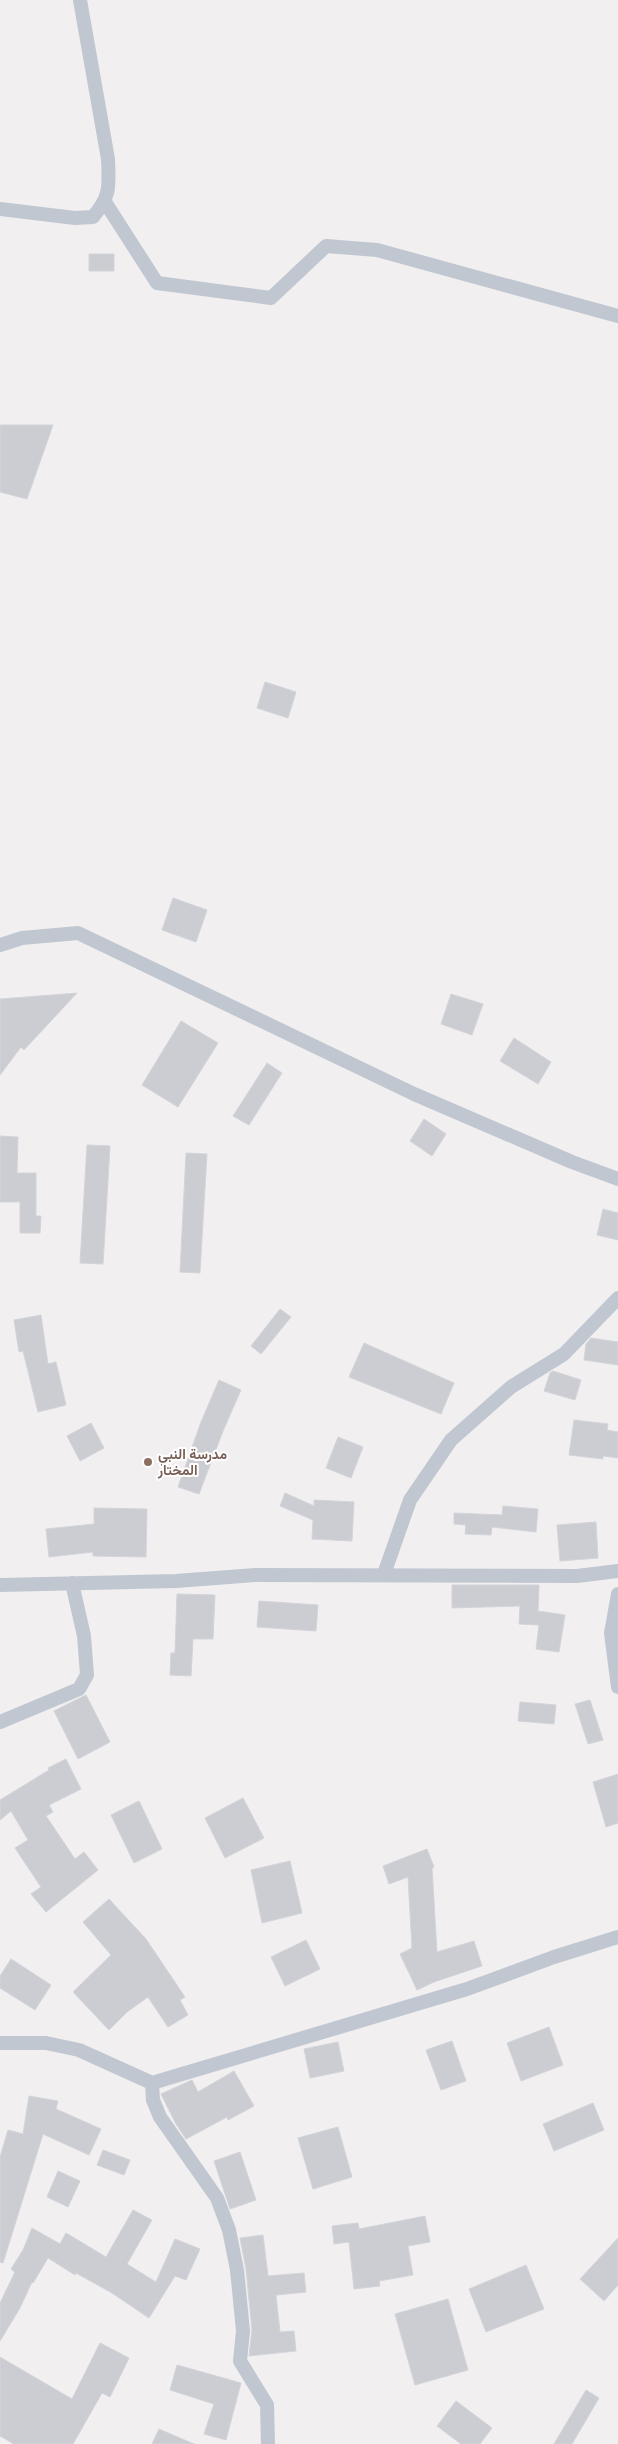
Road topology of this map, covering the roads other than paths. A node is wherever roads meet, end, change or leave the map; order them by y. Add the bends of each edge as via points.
1 (80, 0) edge
2 (105, 202) junction
3 (0, 209) edge
4 (618, 316) edge
5 (0, 945) edge
6 (618, 1178) edge
7 (618, 1298) edge
8 (618, 1571) edge
9 (384, 1574) junction
10 (72, 1583) junction
11 (0, 1585) edge
12 (618, 1594) edge
13 (618, 1687) edge
14 (0, 1722) edge
15 (618, 1937) edge
16 (0, 2043) edge
17 (152, 2083) junction
18 (268, 2444) edge

1 - 2 street via 108,159 109,182
2 - 3 street via 92,217
2 - 4 street via 157,283 271,298 326,246 377,250
5 - 6 street via 22,938 78,933 414,1094 572,1162
7 - 9 street via 564,1354 511,1388 451,1440 410,1500
8 - 9 street via 577,1576
9 - 10 street via 255,1575 176,1581
10 - 11 street
10 - 14 street via 84,1636 87,1675 80,1689
12 - 13 street via 611,1633
15 - 17 street via 467,1989
16 - 17 street via 46,2043 79,2050
17 - 18 street via 153,2100 160,2117 217,2198 229,2230 243,2331 240,2361 267,2405

